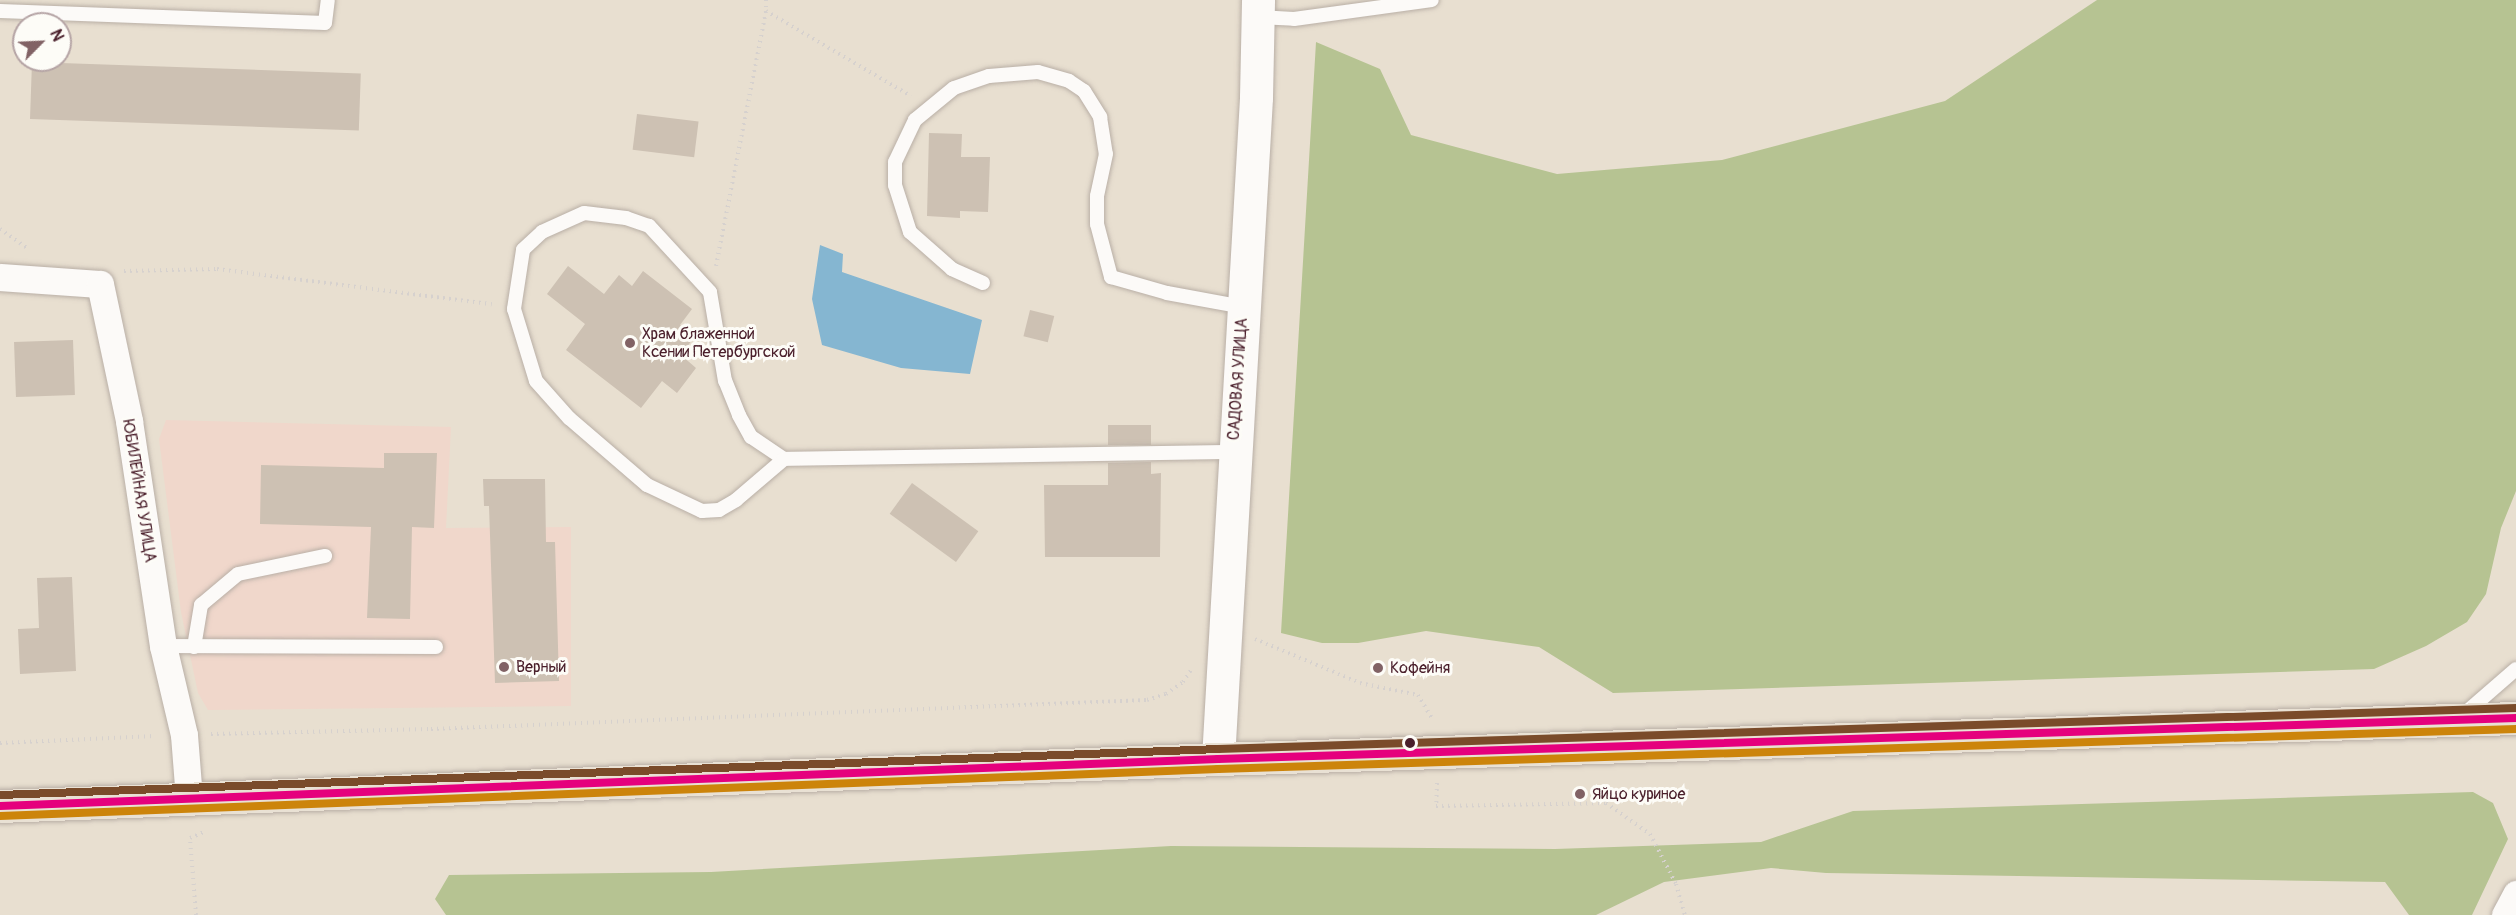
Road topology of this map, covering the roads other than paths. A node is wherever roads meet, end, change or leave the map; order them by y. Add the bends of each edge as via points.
1 (328, 0) edge
2 (1432, 0) edge
3 (1258, 9) edge
4 (0, 11) edge
5 (0, 276) edge
6 (983, 283) dead end
7 (1243, 307) junction
8 (1234, 452) junction
9 (784, 459) junction
10 (326, 556) dead end
11 (163, 646) junction
12 (194, 647) junction
13 (436, 647) dead end
14 (2516, 669) edge
15 (2516, 718) edge
16 (2456, 721) junction
17 (1218, 759) junction
18 (189, 798) junction
19 (0, 806) edge
20 (2516, 894) edge
21 (2505, 915) edge

1 - 4 lane via 325,23
2 - 3 lane via 1294,20
3 - 7 street, САДОВАЯ УЛИЦА
5 - 11 street, ЮБИЛЕЙНАЯ УЛИЦА via 100,284 129,421
6 - 7 lane via 952,269 910,232 902,212 895,162 915,120 954,88 989,76 1038,72 1069,81 1092,100 1106,138 1097,224 1111,277 1167,293
7 - 8 street, САДОВАЯ УЛИЦА
8 - 9 lane
8 - 17 street, САДОВАЯ УЛИЦА
9 - 9 lane via 719,510 702,511 647,485 570,418 536,381 514,309 522,250 542,232 584,213 626,218 649,226 710,292 724,381 739,415 751,438
10 - 12 lane via 238,574 201,605
11 - 12 lane
11 - 18 street, ЮБИЛЕЙНАЯ УЛИЦА via 184,735
12 - 13 lane
14 - 16 lane
15 - 16 main road
16 - 17 main road
17 - 18 main road
18 - 19 main road
20 - 21 street

